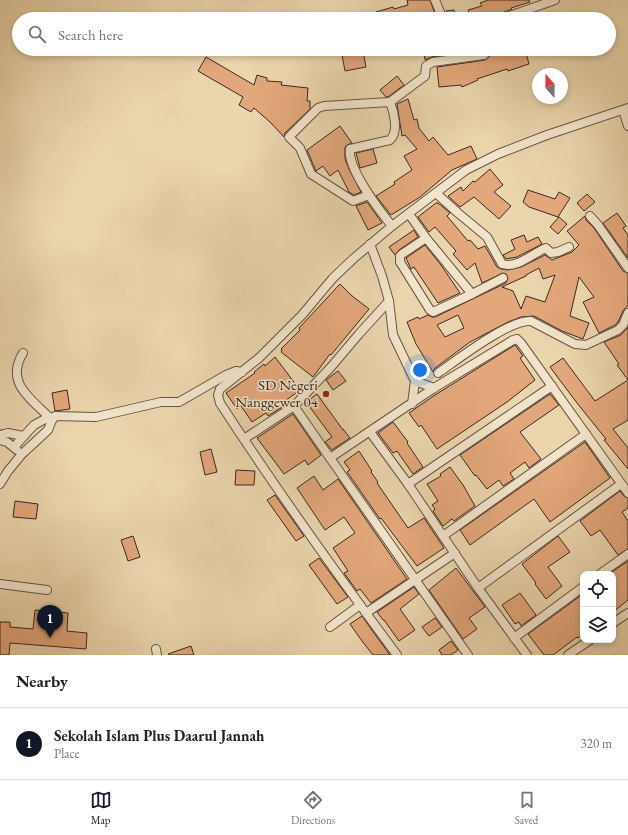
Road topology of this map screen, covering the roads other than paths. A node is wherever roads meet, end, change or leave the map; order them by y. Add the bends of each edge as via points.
1 (435, 0) edge
2 (554, 0) edge
3 (440, 12) edge
4 (521, 12) edge
5 (477, 56) edge
6 (390, 102) junction
7 (626, 109) edge
8 (628, 126) edge
9 (436, 194) junction
10 (369, 195) junction
11 (409, 214) junction
12 (590, 216) dead end
13 (392, 226) junction
14 (426, 238) junction
15 (370, 244) junction
16 (570, 247) dead end
17 (628, 268) edge
18 (504, 278) dead end
19 (472, 294) junction
20 (390, 300) junction
21 (628, 313) edge
22 (23, 353) dead end
23 (243, 372) junction
24 (438, 373) dead end
25 (415, 381) junction
26 (552, 386) junction
27 (434, 388) junction
28 (412, 404) junction
29 (294, 406) junction
30 (53, 417) junction
31 (370, 432) junction
32 (586, 434) junction
33 (0, 435) edge
34 (23, 436) junction
35 (244, 439) junction
36 (0, 440) edge
37 (14, 447) junction
38 (22, 454) junction
39 (330, 458) junction
40 (0, 484) edge
41 (408, 484) junction
42 (621, 484) junction
43 (628, 493) edge
44 (443, 536) junction
45 (455, 553) junction
46 (628, 554) edge
47 (604, 571) edge
48 (415, 580) junction
49 (0, 584) edge
50 (478, 588) junction
51 (580, 589) edge
52 (47, 590) dead end
53 (360, 605) junction
54 (628, 613) edge
55 (366, 614) junction
56 (616, 621) edge
57 (330, 627) dead end
58 (514, 638) junction
59 (586, 643) edge
60 (397, 655) edge
61 (468, 655) edge
62 (527, 655) edge
63 (568, 655) edge

1 - 3 street
2 - 4 street
5 - 6 street via 433,62 426,66 424,76
6 - 10 street via 394,112 393,138 350,149 355,168
6 - 10 street via 318,108 289,137 300,148 311,174 353,201
7 - 8 street
7 - 9 street via 498,154 466,170
9 - 11 street
9 - 16 street via 487,237 502,264 510,265 525,260 544,248 548,248 552,253
10 - 13 street
11 - 13 street
11 - 14 street
12 - 17 street
13 - 15 street
14 - 19 street
14 - 19 street via 402,254 400,262 431,311
15 - 20 street
15 - 23 street via 333,278 302,315
18 - 19 street
20 - 25 street via 393,335
20 - 29 street
21 - 24 street via 618,330 582,346 531,321 525,321 494,335
22 - 30 street via 16,372 19,384 24,392
23 - 30 street via 236,371 226,375 180,402 162,402 96,417
23 - 35 street via 223,386 218,395 220,403
25 - 27 street
25 - 28 street
26 - 27 street via 521,343 514,339
26 - 32 street
26 - 41 street
27 - 28 street
28 - 31 street
29 - 35 street
29 - 39 street
30 - 34 street via 34,425
30 - 38 street via 48,430
31 - 39 street
31 - 41 street
32 - 42 street
32 - 44 street
33 - 34 street via 8,432
34 - 37 street
35 - 53 street
36 - 37 street
37 - 38 street
38 - 40 street
39 - 48 street
41 - 44 street
42 - 43 street
42 - 50 street
44 - 45 street
45 - 48 street
45 - 50 street
46 - 47 street
48 - 55 street
48 - 61 street
49 - 52 street
50 - 58 street
51 - 58 street
53 - 55 street
53 - 57 street
54 - 56 street
55 - 60 street
58 - 62 street
59 - 63 street

